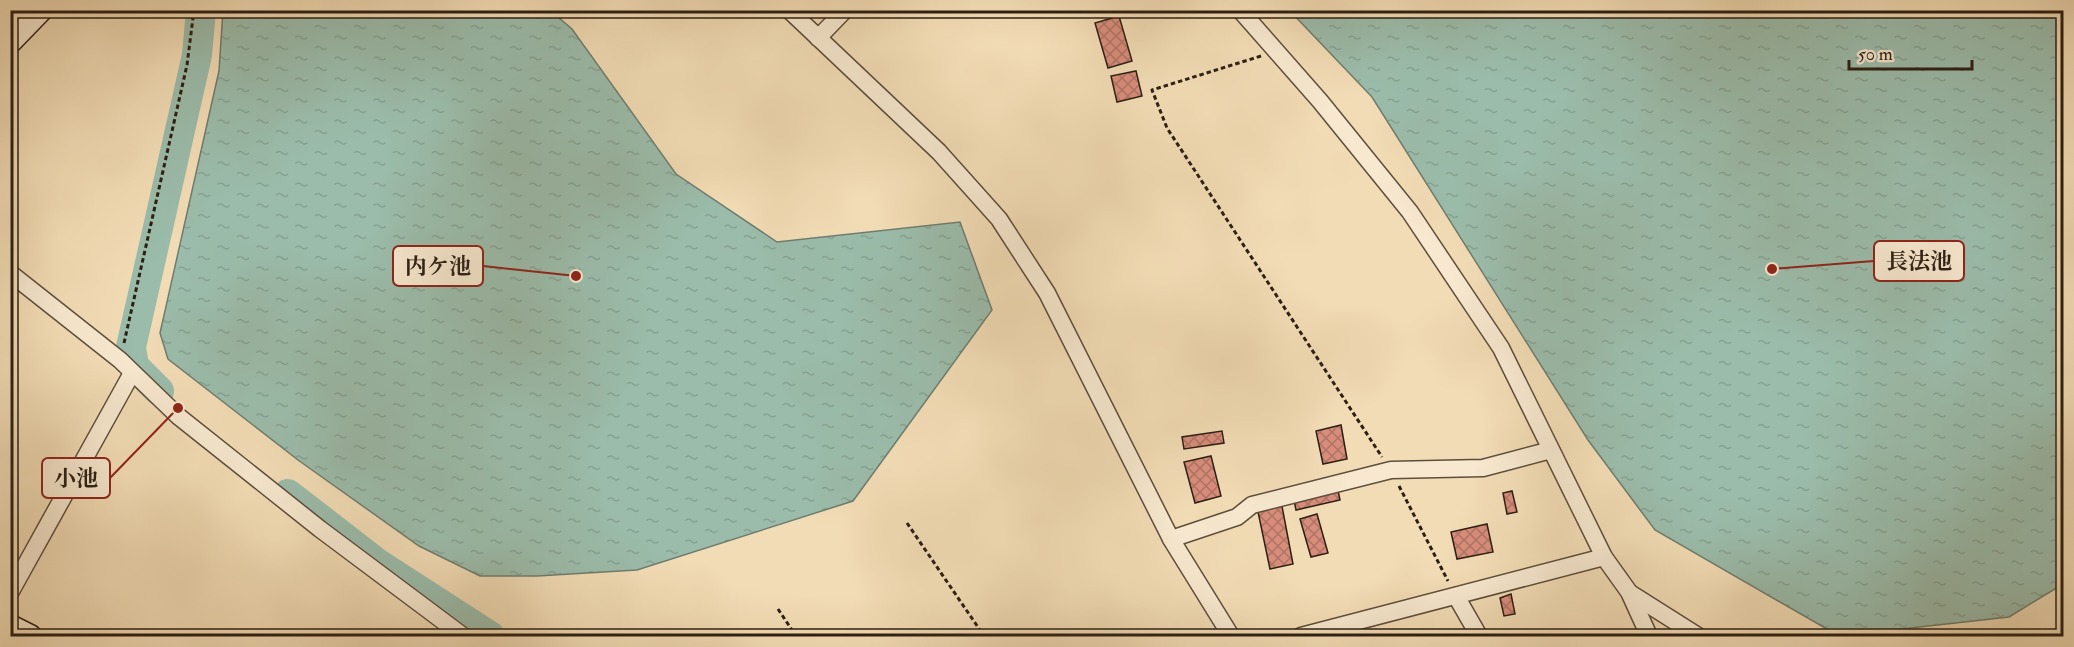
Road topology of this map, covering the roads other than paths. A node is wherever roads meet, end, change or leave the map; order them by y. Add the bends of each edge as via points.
1 (41, 10) edge
2 (789, 10) edge
3 (845, 10) edge
4 (1240, 10) edge
5 (818, 38) junction
6 (10, 42) edge
7 (10, 273) edge
8 (132, 373) junction
9 (1551, 450) junction
10 (1171, 539) junction
11 (1604, 557) junction
12 (1629, 592) junction
13 (10, 593) edge
14 (1456, 596) junction
15 (10, 626) edge
16 (30, 636) edge
17 (463, 636) edge
18 (1231, 636) edge
19 (1301, 636) edge
20 (1479, 636) edge
21 (1649, 636) edge
22 (1698, 636) edge

1 - 6 main road
2 - 5 street
3 - 5 street
4 - 9 street via 1410,212 1501,348
5 - 10 street via 939,152 999,219 1047,293
7 - 8 street
8 - 13 street
8 - 17 street via 178,416 320,529
9 - 10 street via 1483,468 1391,470 1252,505 1237,517
9 - 11 street
10 - 18 street
11 - 12 street
11 - 14 street
12 - 21 street
12 - 22 street
14 - 19 street
14 - 20 street
15 - 16 main road

